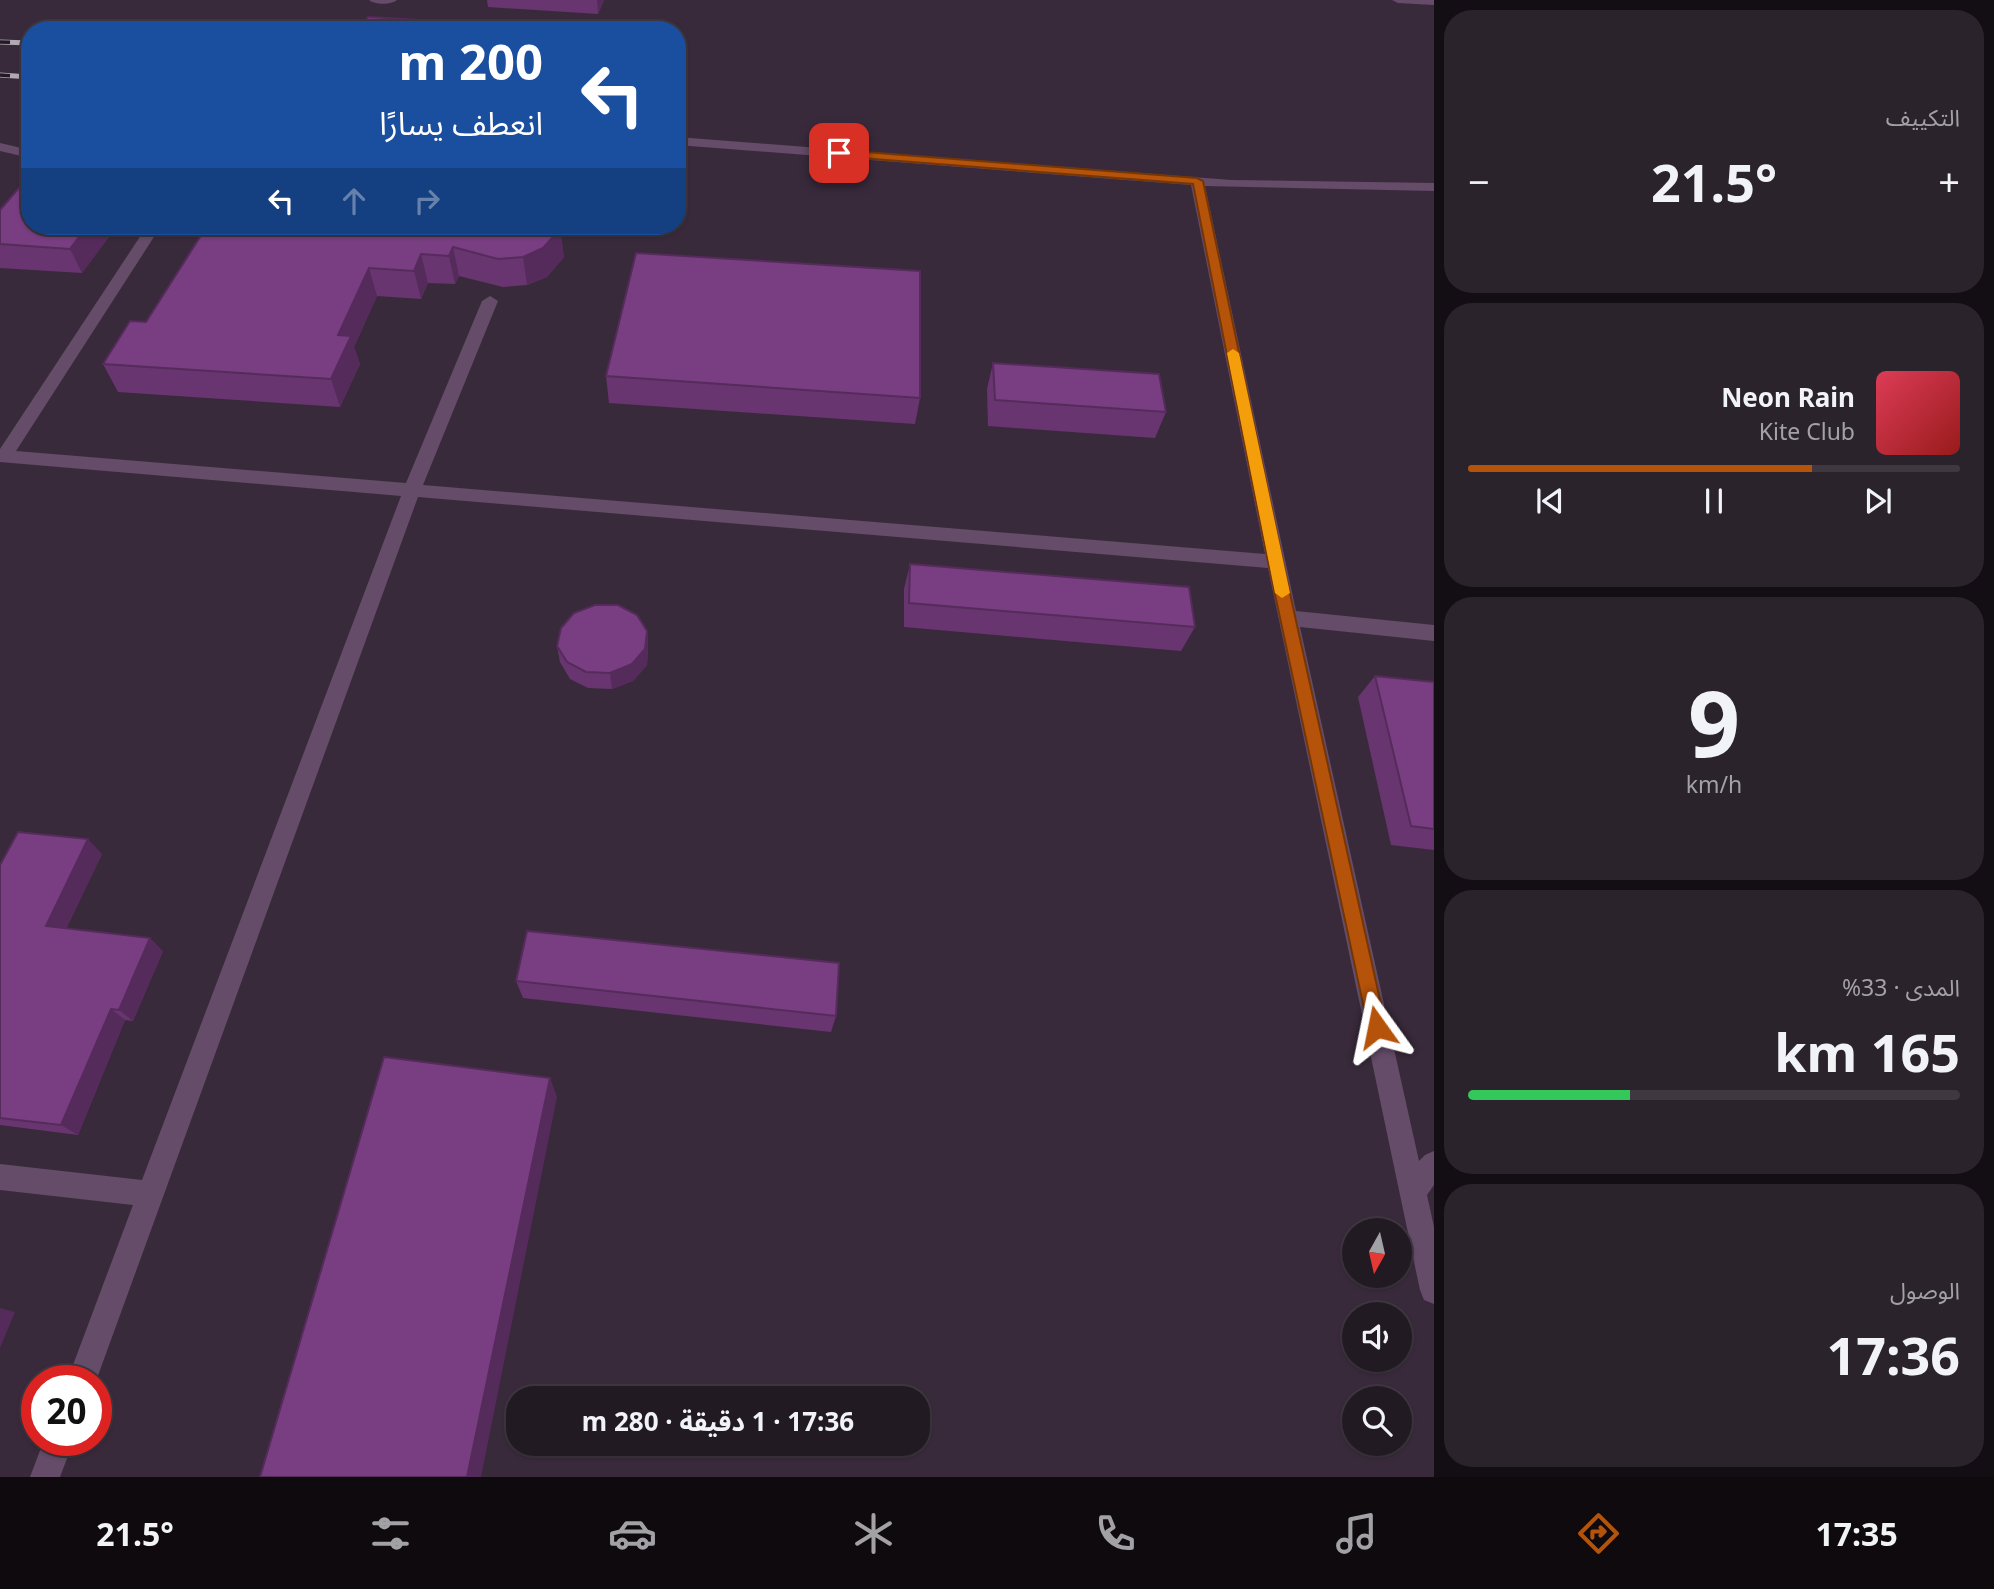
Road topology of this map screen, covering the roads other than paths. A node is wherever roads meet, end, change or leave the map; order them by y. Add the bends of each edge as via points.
1 (375, 0) edge
2 (391, 0) edge
3 (1398, 0) edge
4 (1434, 2) edge
5 (686, 142) edge
6 (0, 147) edge
7 (21, 151) edge
8 (1197, 181) junction
9 (1434, 187) edge
10 (148, 235) edge
11 (490, 301) dead end
12 (2, 456) edge
13 (412, 490) junction
14 (1276, 562) junction
15 (1288, 618) junction
16 (1434, 632) edge
17 (1434, 1164) edge
18 (0, 1177) edge
19 (1413, 1191) junction
20 (150, 1194) junction
21 (1434, 1290) edge
22 (87, 1365) edge
23 (53, 1456) edge
24 (45, 1477) edge

1 - 2 lane
3 - 4 lane
5 - 8 lane
6 - 7 lane
8 - 9 lane
8 - 14 lane
10 - 12 lane
11 - 13 lane
12 - 13 lane
13 - 14 lane
13 - 20 lane
14 - 15 lane
15 - 16 lane
15 - 19 lane
17 - 19 lane
18 - 20 lane
19 - 21 lane
20 - 22 lane
23 - 24 lane

